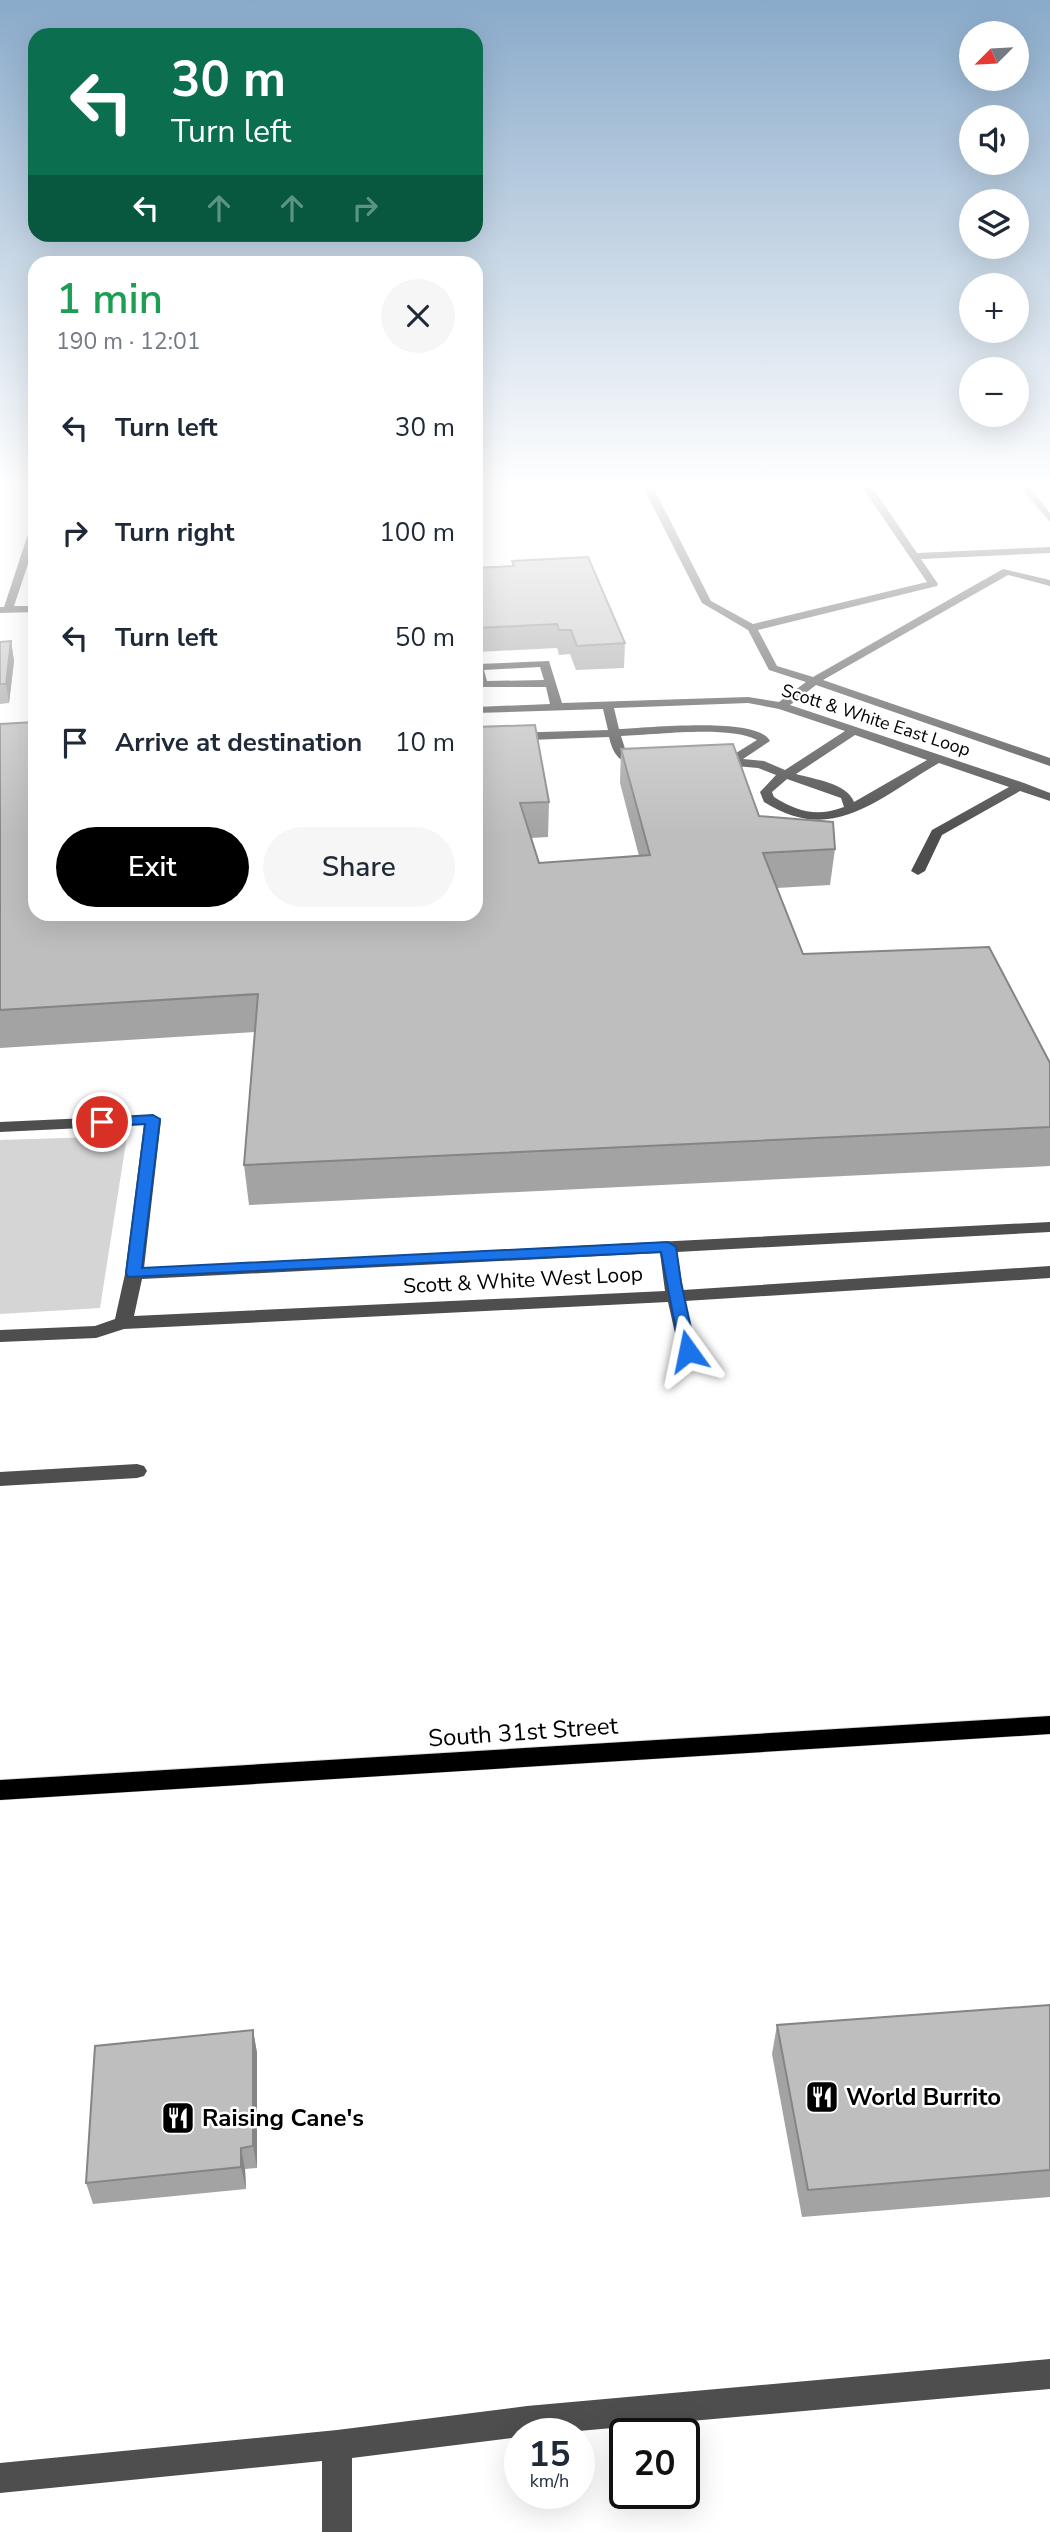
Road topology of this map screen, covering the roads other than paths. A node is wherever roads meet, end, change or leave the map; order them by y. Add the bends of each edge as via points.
1 (705, 599) edge
2 (871, 599) edge
3 (957, 599) edge
4 (28, 609) edge
5 (4, 610) edge
6 (752, 628) junction
7 (483, 667) edge
8 (814, 681) junction
9 (551, 683) junction
10 (483, 685) edge
11 (608, 706) junction
12 (781, 706) junction
13 (557, 708) junction
14 (483, 710) edge
15 (855, 730) junction
16 (615, 732) junction
17 (483, 738) edge
18 (939, 758) junction
19 (733, 761) junction
20 (707, 762) edge
21 (1050, 762) edge
22 (655, 764) edge
23 (786, 775) junction
24 (1020, 786) junction
25 (1050, 797) edge
26 (851, 809) junction
27 (918, 872) dead end
28 (0, 1127) edge
29 (1050, 1227) edge
30 (668, 1247) junction
31 (1050, 1272) edge
32 (134, 1273) junction
33 (676, 1296) junction
34 (123, 1323) junction
35 (0, 1336) edge
36 (688, 1351) dead end
37 (137, 1471) dead end
38 (0, 1479) edge
39 (1050, 1725) edge
40 (0, 1790) edge
41 (1050, 2374) edge
42 (337, 2445) junction
43 (0, 2478) edge
44 (337, 2532) edge

1 - 6 street
2 - 6 street
3 - 8 street
4 - 5 street
6 - 8 street via 773,668
7 - 9 street via 545,663
8 - 12 street
8 - 21 street
9 - 10 street
9 - 13 street
11 - 12 street, Scott & White East Loop via 748,700
11 - 13 street, Scott & White East Loop
11 - 16 street
12 - 15 street, Scott & White East Loop
13 - 14 street, Scott & White East Loop
15 - 18 street, Scott & White East Loop
15 - 23 street
16 - 17 street
16 - 19 street via 721,729 763,738 760,745
16 - 22 street via 623,758
18 - 24 street, Scott & White East Loop
18 - 26 street
19 - 20 street
19 - 23 street via 760,764
23 - 26 street via 835,790 846,796
23 - 26 street via 766,792 784,811 820,819
24 - 25 street, Scott & White East Loop
24 - 27 street via 937,833
28 - 32 street via 153,1119
29 - 30 street, Scott & White West Loop
30 - 32 street, Scott & White West Loop
30 - 33 street
31 - 33 street, Scott & White West Loop
32 - 34 street
33 - 34 street, Scott & White West Loop
33 - 36 street
34 - 35 street, Scott & White West Loop via 96,1332
37 - 38 street
39 - 40 main road, South 31st Street
41 - 42 street via 527,2421
42 - 43 street
42 - 44 street

